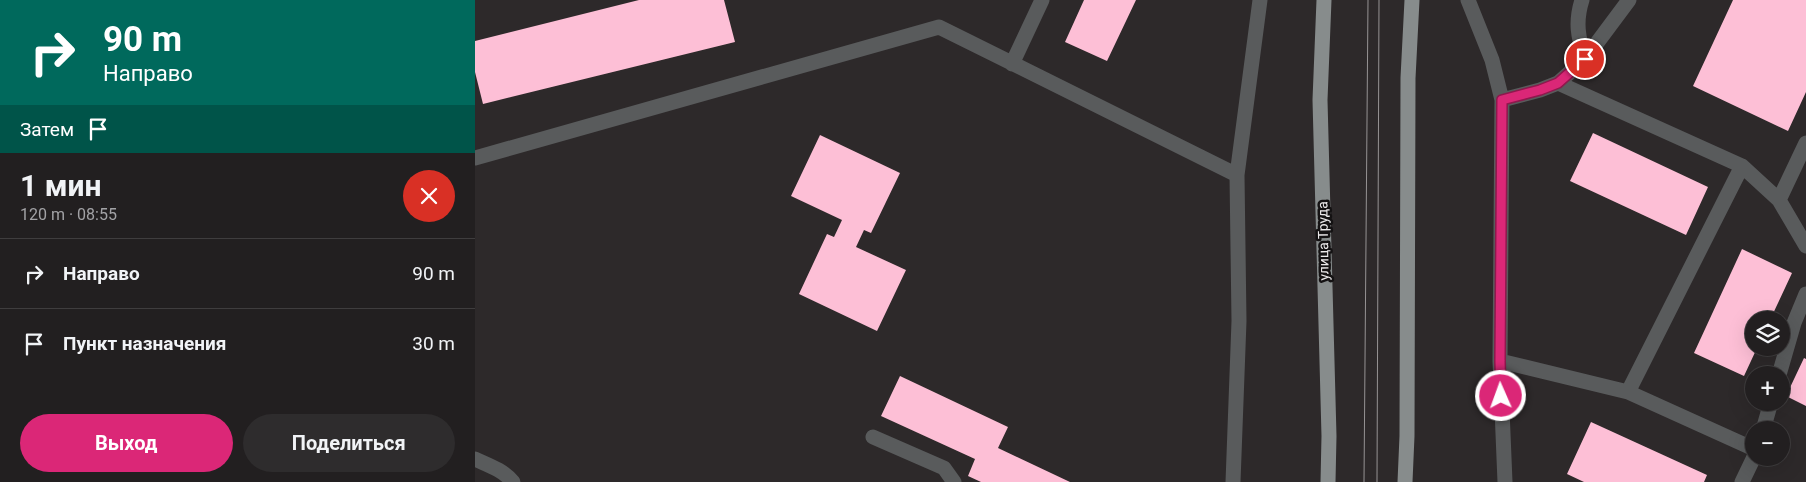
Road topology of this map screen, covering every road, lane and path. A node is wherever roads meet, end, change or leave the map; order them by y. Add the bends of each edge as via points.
1 (1042, 0) edge
2 (1324, 0) edge
3 (1412, 0) edge
4 (1468, 0) edge
5 (1583, 0) edge
6 (1629, 0) edge
7 (1259, 1) edge
8 (1585, 59) junction
9 (1012, 64) junction
10 (1558, 83) junction
11 (1502, 100) junction
12 (1806, 143) edge
13 (475, 158) edge
14 (1742, 166) junction
15 (1237, 175) junction
16 (1779, 200) junction
17 (1806, 246) edge
18 (1806, 294) edge
19 (1800, 325) edge
20 (1500, 361) junction
21 (1783, 366) edge
22 (1627, 392) junction
23 (873, 436) dead end
24 (1745, 445) edge
25 (475, 459) edge
26 (1750, 466) edge
27 (513, 482) edge
28 (954, 482) edge
29 (1233, 482) edge
30 (1328, 482) edge
31 (1405, 482) edge
32 (1505, 482) edge
33 (1742, 482) edge

1 - 9 lane
2 - 30 main road, улица Труда via 1320,100
3 - 31 main road via 1408,78
4 - 11 lane via 1492,60
5 - 8 lane via 1577,34
6 - 8 lane
7 - 15 lane
8 - 10 lane
9 - 13 lane via 939,27
9 - 15 lane
10 - 11 lane
10 - 14 lane
11 - 20 lane
12 - 16 lane
14 - 16 lane
14 - 22 lane
15 - 29 lane via 1239,321
16 - 17 lane
18 - 19 lane
19 - 21 lane
20 - 22 lane
20 - 32 lane
22 - 24 lane
23 - 28 lane via 944,468
25 - 27 lane via 500,470
26 - 33 lane

